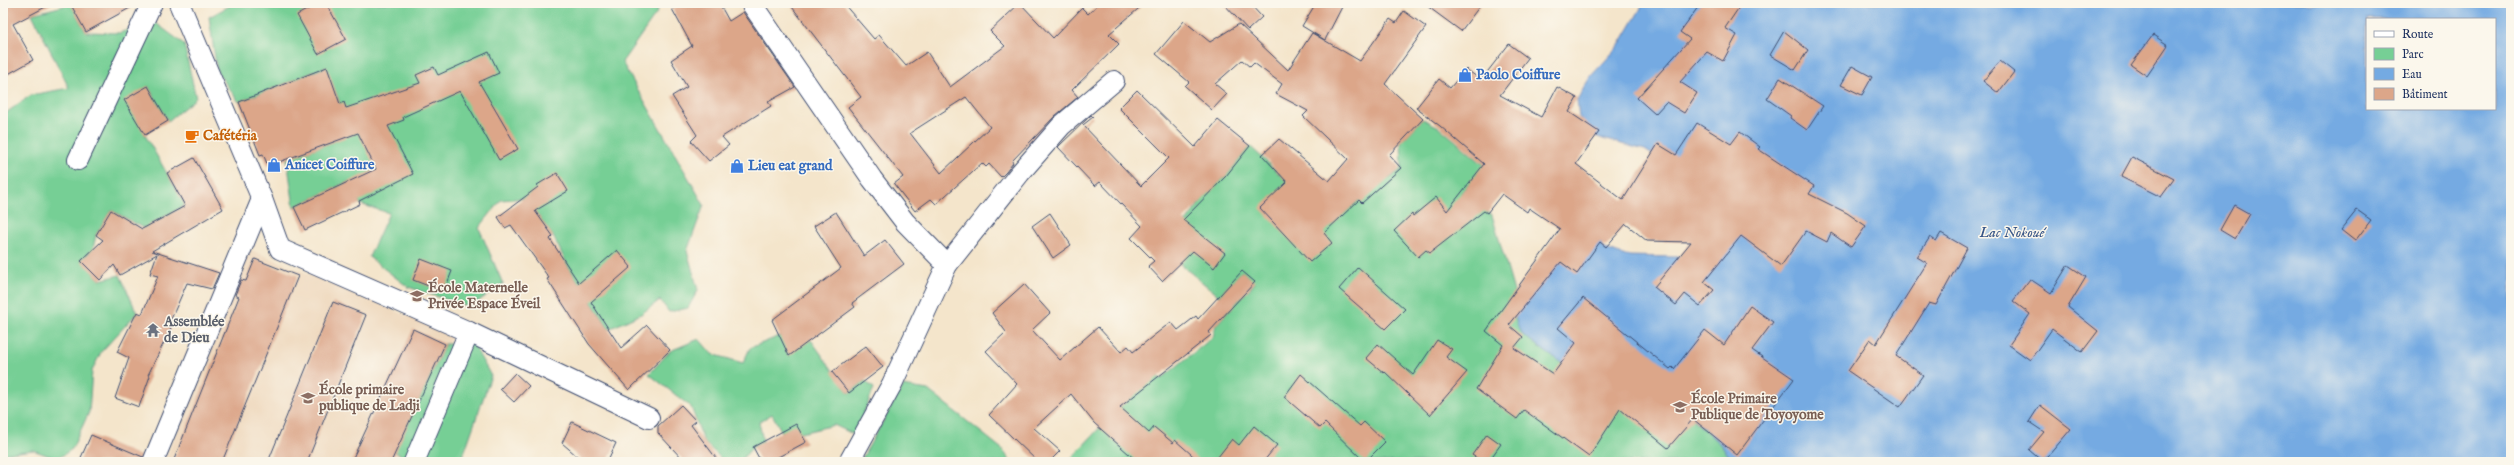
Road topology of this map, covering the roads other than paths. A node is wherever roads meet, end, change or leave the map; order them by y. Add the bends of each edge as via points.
1 (152, 3) edge
2 (179, 3) edge
3 (751, 3) edge
4 (1114, 81) dead end
5 (78, 160) dead end
6 (262, 199) junction
7 (947, 265) junction
8 (469, 332) junction
9 (649, 418) dead end
10 (153, 462) edge
11 (414, 462) edge
12 (849, 462) edge

1 - 5 street
2 - 6 street
3 - 7 street via 872,178 905,222
4 - 7 street via 1062,125
6 - 8 street via 280,249
6 - 10 street
7 - 12 street via 892,384
8 - 9 street
8 - 11 street

